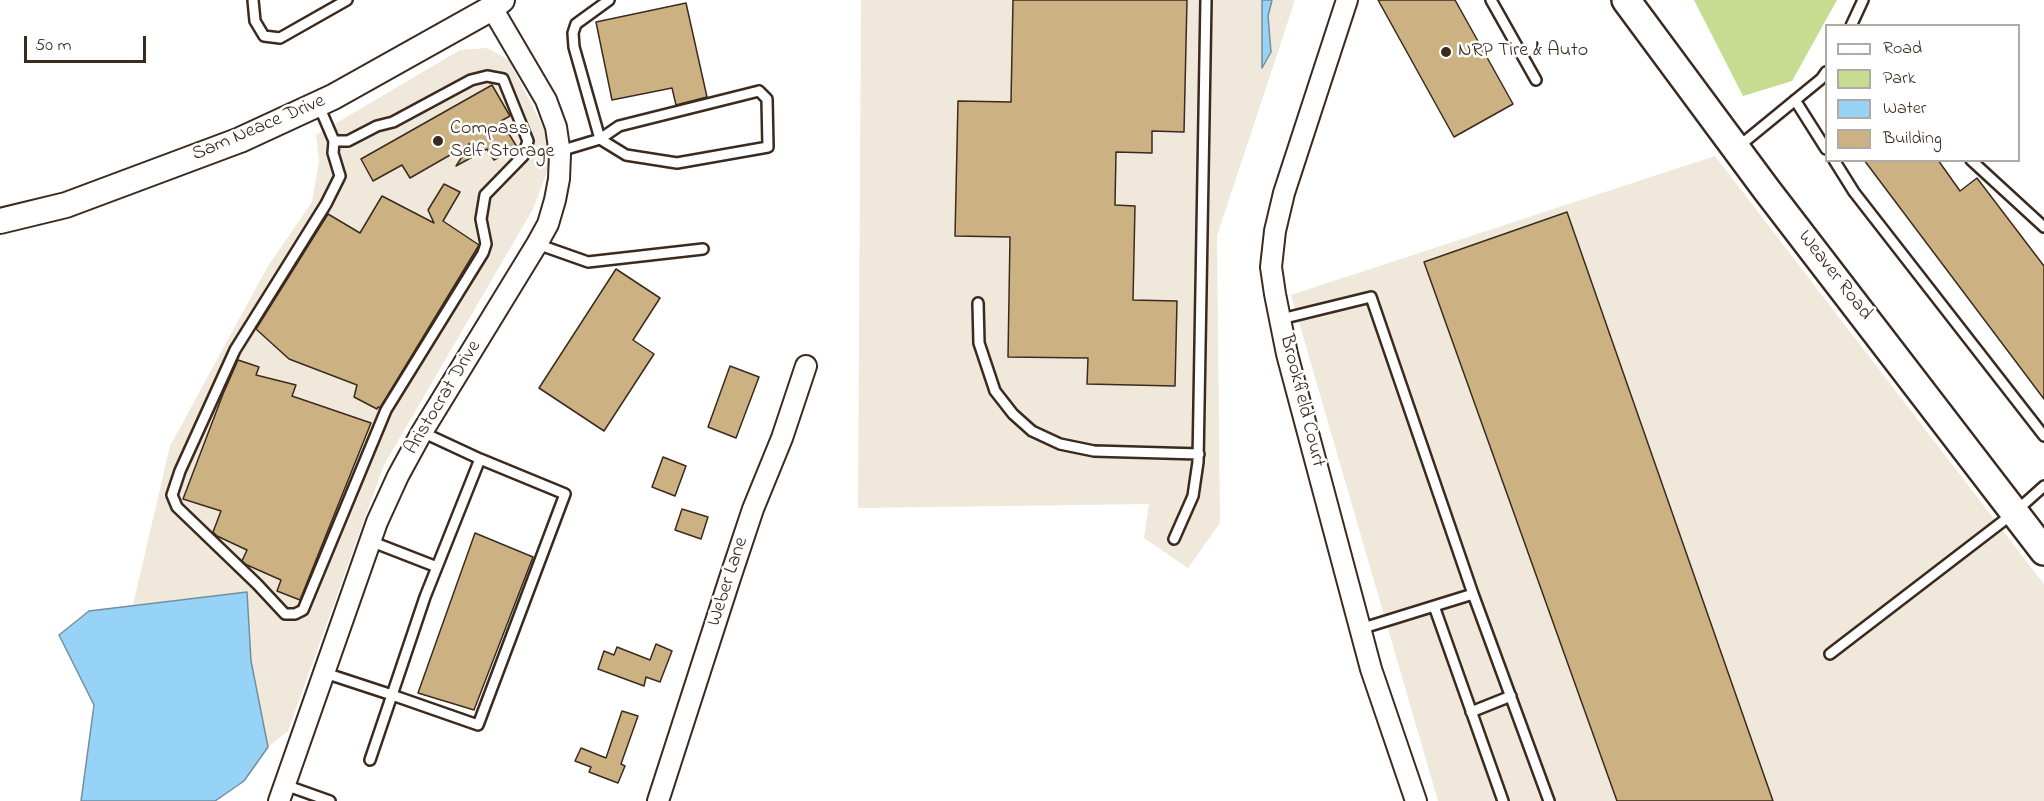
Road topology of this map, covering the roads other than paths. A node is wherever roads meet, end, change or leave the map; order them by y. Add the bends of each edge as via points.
1 (254, 0) edge
2 (347, 0) edge
3 (609, 0) edge
4 (1206, 0) edge
5 (1347, 0) edge
6 (1491, 0) edge
7 (1626, 0) edge
8 (1863, 0) edge
9 (494, 3) edge
10 (1852, 24) edge
11 (1825, 74) edge
12 (1536, 80) dead end
13 (1795, 100) junction
14 (318, 104) junction
15 (600, 139) junction
16 (334, 141) junction
17 (1825, 145) edge
18 (1737, 149) junction
19 (560, 151) junction
20 (1835, 162) edge
21 (1973, 162) edge
22 (0, 221) edge
23 (2044, 228) edge
24 (537, 244) junction
25 (703, 249) dead end
26 (978, 303) dead end
27 (1281, 319) junction
28 (806, 366) dead end
29 (422, 432) junction
30 (2044, 436) edge
31 (1199, 454) junction
32 (480, 459) junction
33 (2044, 486) edge
34 (2015, 512) junction
35 (1174, 539) dead end
36 (370, 541) junction
37 (2044, 551) edge
38 (437, 567) junction
39 (1473, 594) junction
40 (1434, 606) junction
41 (1360, 628) junction
42 (1830, 654) dead end
43 (325, 673) junction
44 (392, 695) junction
45 (1511, 696) junction
46 (1471, 712) junction
47 (370, 760) dead end
48 (282, 793) edge
49 (330, 801) edge
50 (658, 801) edge
51 (1416, 801) edge
52 (1503, 801) edge
53 (1549, 801) edge

1 - 2 lane via 255,21 264,36 280,38
3 - 15 lane via 576,24 573,33
4 - 31 lane
5 - 27 street, Brookfield Court via 1275,231 1271,267
6 - 12 lane
7 - 18 main road, Weaver Road
8 - 10 lane
9 - 14 street, Sam Neace Drive
9 - 19 street, Aristocrat Drive via 546,100
11 - 13 lane
13 - 17 lane
13 - 18 lane
14 - 16 lane
14 - 22 street, Sam Neace Drive via 240,140 66,206
15 - 15 lane via 619,126 759,91 767,99 768,147 677,163 626,155
15 - 19 lane
16 - 16 lane via 348,141 393,122 471,80 487,76 502,79 528,141 523,156 485,195 481,219 486,244 483,254 386,410 303,610 285,614 177,507 172,495 235,350 340,176 333,153
18 - 34 main road, Weaver Road
19 - 24 street, Aristocrat Drive via 555,200
20 - 30 lane via 1854,192
21 - 23 lane
24 - 25 lane via 588,262
24 - 29 street, Aristocrat Drive
26 - 31 lane via 979,343 995,391 1032,431 1060,444 1094,451
27 - 39 lane via 1371,297
27 - 41 street, Brookfield Court
28 - 50 street, Weber Lane via 753,509
29 - 32 lane
29 - 36 street, Aristocrat Drive
31 - 35 lane via 1193,496
32 - 38 lane
32 - 44 lane via 566,494 478,725
33 - 34 lane
34 - 37 main road, Weaver Road
34 - 42 lane
36 - 38 lane
36 - 43 street, Aristocrat Drive
38 - 44 lane
39 - 40 lane
39 - 45 lane
40 - 41 lane
40 - 46 lane
41 - 51 street, Brookfield Court
43 - 44 lane
43 - 48 street, Aristocrat Drive
44 - 47 lane
45 - 46 lane
45 - 53 lane
46 - 52 lane
48 - 49 lane

